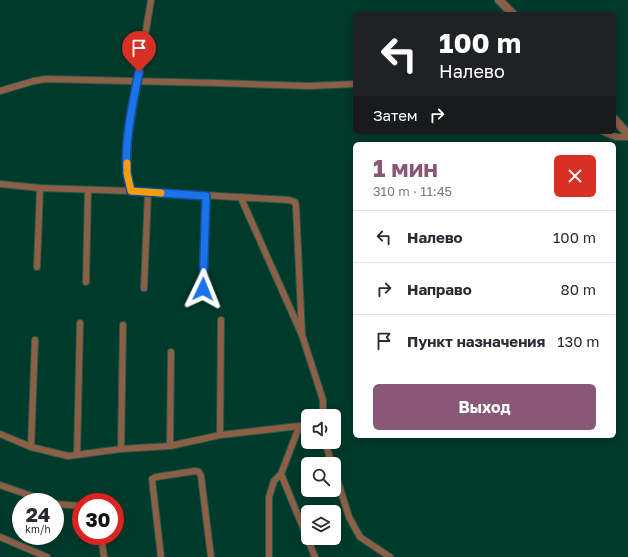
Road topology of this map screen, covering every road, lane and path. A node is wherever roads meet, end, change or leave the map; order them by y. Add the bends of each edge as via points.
1 (151, 0) edge
2 (499, 0) edge
3 (511, 12) edge
4 (137, 82) junction
5 (353, 84) edge
6 (0, 91) edge
7 (616, 121) edge
8 (609, 134) edge
9 (628, 134) edge
10 (628, 137) edge
11 (0, 184) edge
12 (40, 188) junction
13 (88, 190) junction
14 (131, 191) junction
15 (148, 192) junction
16 (206, 196) junction
17 (241, 198) junction
18 (37, 267) dead end
19 (86, 282) dead end
20 (144, 288) dead end
21 (203, 289) dead end
22 (221, 320) dead end
23 (80, 323) dead end
24 (123, 325) dead end
25 (302, 335) junction
26 (35, 340) dead end
27 (171, 352) dead end
28 (323, 409) edge
29 (299, 427) joint
30 (0, 434) edge
31 (220, 435) junction
32 (31, 446) junction
33 (170, 446) junction
34 (121, 449) junction
35 (77, 455) junction
36 (281, 474) junction
37 (0, 485) edge
38 (341, 491) edge
39 (23, 493) edge
40 (0, 537) edge
41 (102, 545) edge
42 (47, 557) edge
43 (104, 557) edge
44 (161, 557) edge
45 (211, 557) edge
46 (269, 557) edge
47 (315, 557) edge
48 (390, 557) edge

1 - 4 street
2 - 3 street
4 - 5 street via 309,86
4 - 6 street via 46,80
4 - 14 street via 127,158
7 - 9 street
8 - 10 street
11 - 12 street
12 - 13 street
12 - 18 street
13 - 14 street
13 - 19 street
14 - 15 street
15 - 16 street
15 - 20 street
16 - 17 street
16 - 21 street
17 - 25 street
17 - 25 street via 295,202
22 - 31 street
23 - 35 street
24 - 34 street
25 - 28 street via 323,400
26 - 32 street
27 - 33 street
29 - 31 street
29 - 36 street
30 - 32 street
31 - 33 street
32 - 35 street via 68,456
33 - 34 street
34 - 35 street
36 - 46 street via 274,481 269,497
36 - 47 street
37 - 39 street
38 - 48 street via 349,517 360,537
40 - 42 street
41 - 43 street
44 - 45 street via 152,479 195,471 201,476

